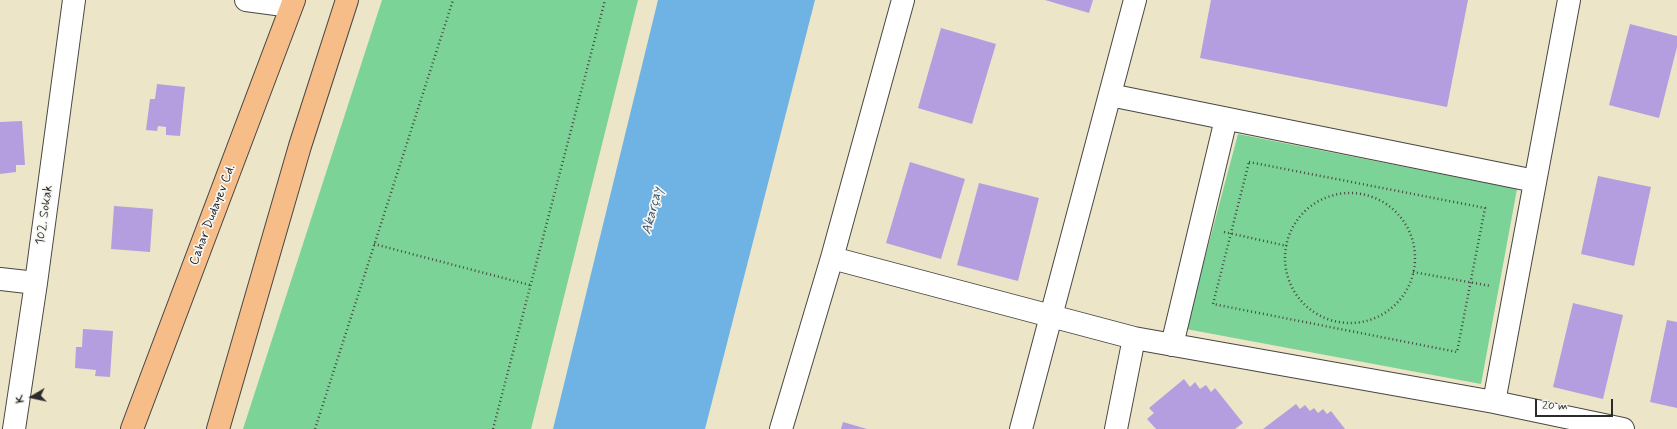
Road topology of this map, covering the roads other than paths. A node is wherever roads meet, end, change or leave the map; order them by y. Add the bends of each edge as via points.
1 (74, 0) edge
2 (246, 0) edge
3 (347, 0) edge
4 (903, 0) edge
5 (1136, 0) edge
6 (1568, 0) edge
7 (292, 3) edge
8 (1110, 95) junction
9 (1226, 118) junction
10 (1535, 182) junction
11 (832, 258) junction
12 (0, 279) edge
13 (36, 283) junction
14 (1050, 316) junction
15 (1134, 338) junction
16 (1172, 345) junction
17 (1494, 402) junction
18 (14, 429) edge
19 (132, 429) edge
20 (218, 429) edge
21 (781, 429) edge
22 (1021, 429) edge
23 (1116, 429) edge
24 (1623, 429) edge

1 - 13 street, 102. Sokak
2 - 7 street
3 - 20 main road via 300,146
4 - 11 street
5 - 8 street
6 - 10 street
7 - 19 main road, Cahar Dudayev Cd.
8 - 9 street
8 - 14 street
9 - 10 street
9 - 16 street
10 - 17 street
11 - 14 street
11 - 21 street
12 - 13 street
13 - 18 street, 102. Sokak
14 - 15 street
14 - 22 street
15 - 16 street
15 - 23 street
16 - 17 street
17 - 24 street

